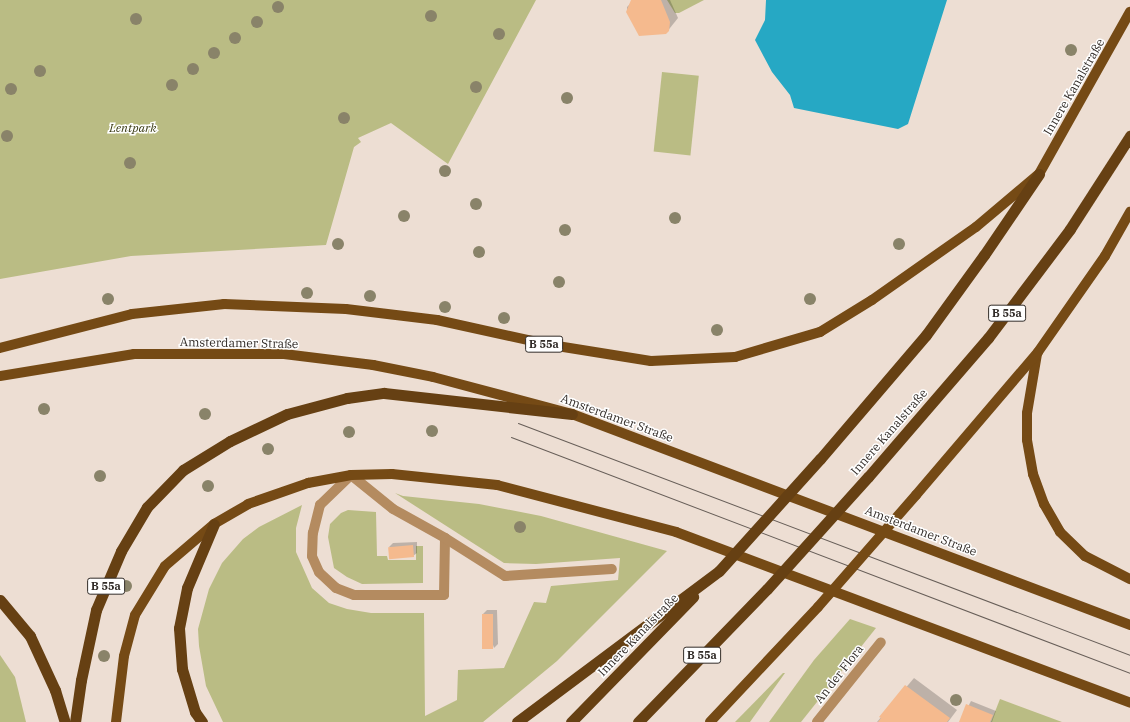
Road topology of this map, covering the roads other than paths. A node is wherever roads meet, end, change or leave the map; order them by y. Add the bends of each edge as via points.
1 (1130, 12) edge
2 (1130, 136) edge
3 (1038, 174) junction
4 (1130, 212) edge
5 (0, 348) edge
6 (1038, 352) junction
7 (0, 376) edge
8 (572, 414) junction
9 (351, 475) junction
10 (214, 524) junction
11 (445, 538) junction
12 (612, 569) dead end
13 (719, 571) junction
14 (1130, 579) edge
15 (0, 600) edge
16 (1130, 626) edge
17 (881, 642) dead end
18 (1130, 703) edge
19 (65, 722) edge
20 (75, 722) edge
21 (116, 722) edge
22 (202, 722) edge
23 (518, 722) edge
24 (571, 722) edge
25 (638, 722) edge
26 (710, 722) edge
27 (817, 722) edge

1 - 3 main road, Innere Kanalstraße / B 55a
2 - 25 highway, Innere Kanalstraße / B 55a, bridge via 1070,229 988,338 868,477 767,588
3 - 5 main road, B 55a via 976,227 872,300 820,332 734,356 651,361 551,345 437,320 346,309 224,304 132,314
3 - 13 highway, Innere Kanalstraße / B 55a, bridge via 926,335 820,459
4 - 6 main road via 1105,256
6 - 14 main road via 1027,413 1027,440 1033,474 1044,504 1060,532 1085,556
6 - 26 main road, bridge via 818,607
7 - 8 main road, Amsterdamer Straße via 134,354 284,354 373,365 433,377
8 - 16 main road, Amsterdamer Straße
8 - 20 highway, B 55a via 384,393 347,398 287,414 230,441 183,470 147,507 121,551 96,610
9 - 10 main road via 308,483 248,504
9 - 11 street via 393,509
9 - 11 street via 320,505 313,533 312,556 319,572 336,588 354,595 444,595
9 - 18 main road via 392,474 497,485 639,521 676,532
10 - 21 main road via 165,566 135,615 124,656
10 - 22 highway via 187,588 179,628 182,669 195,712
11 - 12 street via 505,576
13 - 23 highway
13 - 24 highway, Innere Kanalstraße / B 55a
15 - 19 highway via 30,636 55,690
17 - 27 street, An der Flora

